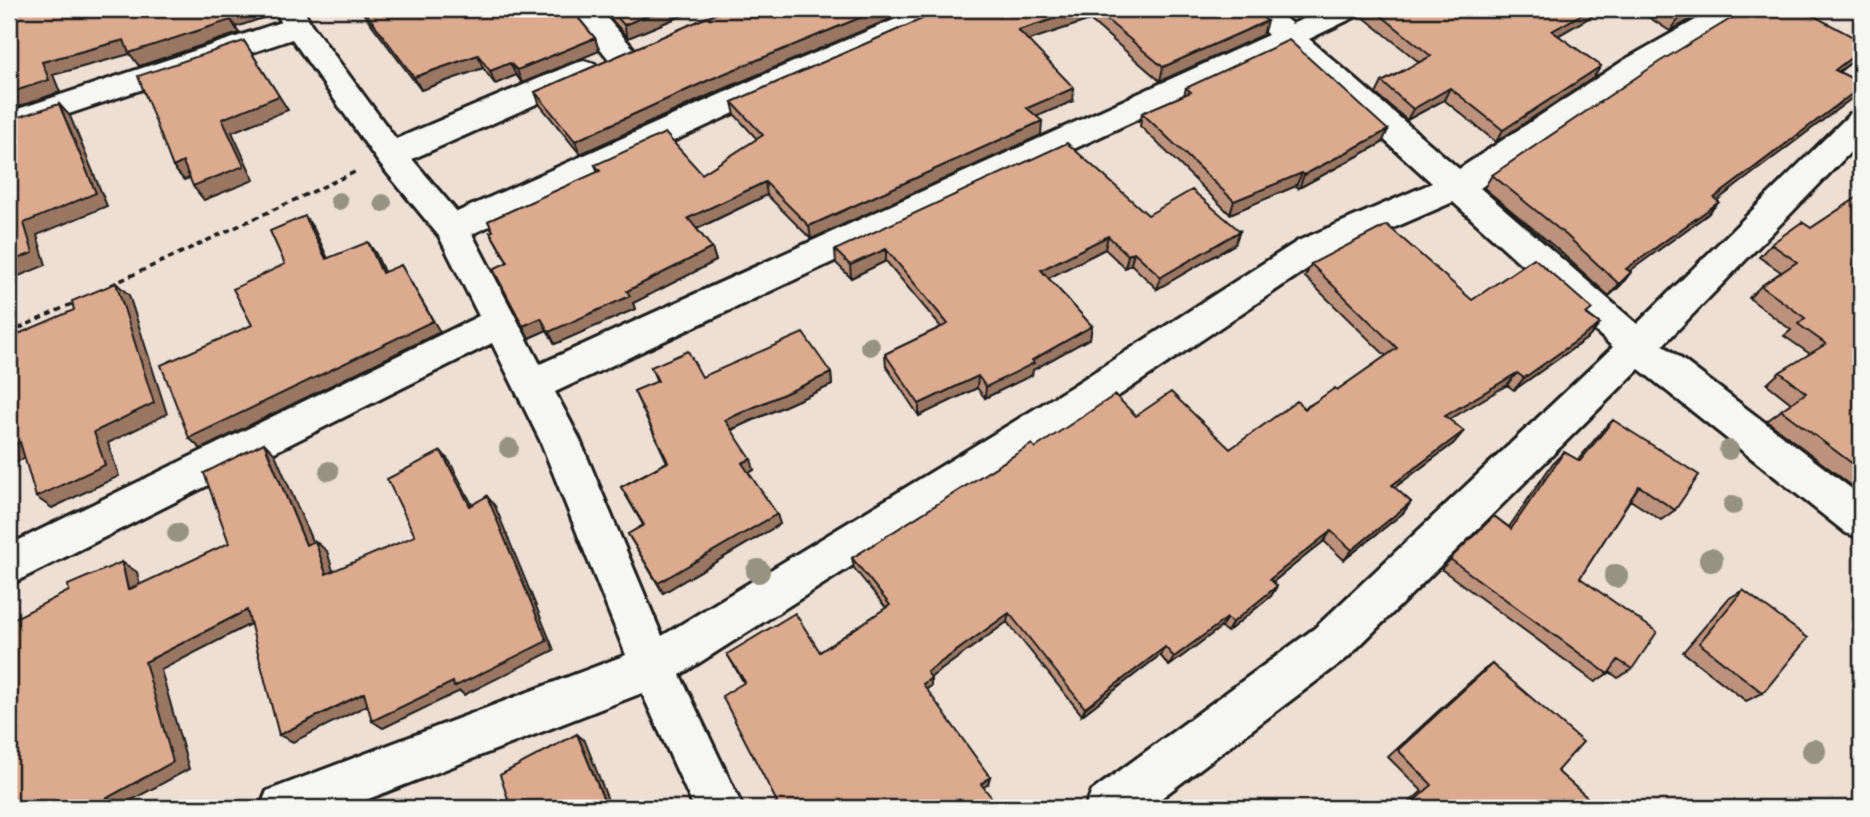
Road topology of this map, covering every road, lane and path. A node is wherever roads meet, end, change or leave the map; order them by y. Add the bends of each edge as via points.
1 (583, 9) edge
2 (945, 9) edge
3 (1257, 9) edge
4 (1349, 9) edge
5 (1736, 9) edge
6 (293, 18) edge
7 (1289, 36) junction
8 (1861, 122) edge
9 (9, 123) edge
10 (390, 155) junction
11 (1458, 186) junction
12 (452, 229) junction
13 (107, 287) edge
14 (83, 299) edge
15 (501, 322) junction
16 (9, 333) edge
17 (1638, 346) junction
18 (533, 385) junction
19 (1861, 520) edge
20 (9, 566) edge
21 (653, 667) junction
22 (284, 808) edge
23 (719, 808) edge
24 (1109, 808) edge

1 - 10 street via 634,50
2 - 12 street
3 - 7 street
4 - 7 street
5 - 11 street via 1637,66
6 - 9 street
6 - 10 street
7 - 11 street
7 - 18 street
8 - 17 street
10 - 12 street
10 - 13 path
11 - 17 street
11 - 21 street via 1310,250 1085,398
12 - 15 street
14 - 16 path
15 - 18 street
15 - 20 street
17 - 19 street
17 - 24 street via 1331,643
18 - 21 street
21 - 22 street
21 - 23 street

